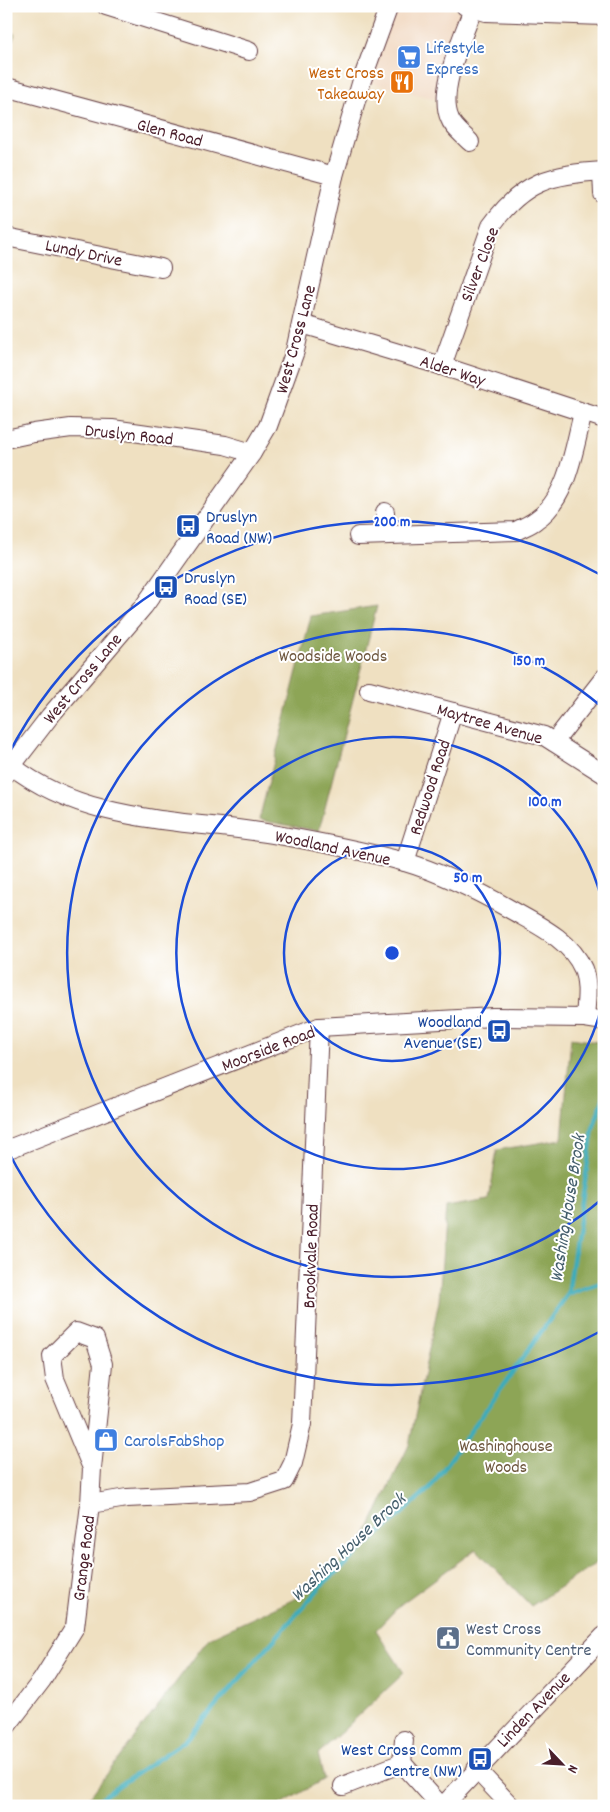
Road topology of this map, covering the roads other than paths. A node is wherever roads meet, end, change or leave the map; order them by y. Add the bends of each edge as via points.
1 (106, 6) edge
2 (389, 6) edge
3 (469, 8) edge
4 (566, 10) edge
5 (604, 16) edge
6 (249, 51) dead end
7 (6, 87) edge
8 (470, 142) dead end
9 (603, 171) edge
10 (334, 176) junction
11 (603, 194) edge
12 (6, 237) edge
13 (161, 268) dead end
14 (302, 324) junction
15 (442, 366) junction
16 (583, 413) junction
17 (604, 420) edge
18 (6, 439) edge
19 (252, 453) junction
20 (385, 512) dead end
21 (386, 535) junction
22 (358, 536) dead end
23 (604, 678) edge
24 (369, 690) dead end
25 (453, 712) junction
26 (554, 742) junction
27 (9, 770) edge
28 (604, 774) edge
29 (405, 862) junction
30 (584, 1018) junction
31 (604, 1021) edge
32 (319, 1027) junction
33 (6, 1150) edge
34 (92, 1468) junction
35 (284, 1481) joint
36 (90, 1504) junction
37 (604, 1636) edge
38 (6, 1727) edge
39 (404, 1740) dead end
40 (402, 1763) junction
41 (476, 1769) junction
42 (343, 1786) dead end
43 (442, 1806) edge
44 (510, 1806) edge

1 - 6 street
2 - 10 street, West Cross Lane via 362,80
3 - 4 street via 486,12
3 - 8 street via 445,102 450,121
4 - 5 street
7 - 10 street, Glen Road
9 - 11 street, Silver Close
9 - 15 street, Silver Close via 582,172 535,183 506,207 491,226
10 - 14 street, West Cross Lane
12 - 13 street, Lundy Drive
14 - 15 street, Alder Way
14 - 19 street, West Cross Lane via 280,397
15 - 16 street, Alder Way
16 - 17 street, Alder Way
16 - 21 street via 565,478 553,504 537,520 516,531
18 - 19 street, Druslyn Road via 71,428 112,429 225,445
19 - 27 street, West Cross Lane via 144,606 50,716
20 - 21 street
21 - 22 street
23 - 26 street
24 - 25 street, Maytree Avenue
25 - 26 street, Maytree Avenue via 544,736
25 - 29 street, Redwood Road
26 - 28 street, Maytree Avenue
27 - 29 street, Woodland Avenue via 82,804 156,820 272,834
29 - 30 street, Woodland Avenue via 480,893 567,945 586,982
30 - 31 street, Moorside Road
30 - 32 street, Moorside Road via 493,1017
32 - 33 street, Moorside Road
32 - 35 street, Brookvale Road via 302,1424 293,1463
34 - 34 street via 55,1379 52,1356 76,1332 95,1339 103,1364
34 - 36 street
35 - 36 street, Grange Road via 250,1492 127,1498
36 - 38 street, Grange Road via 75,1627 42,1680
37 - 41 street, Linden Avenue
39 - 40 street
40 - 42 street
40 - 43 street
41 - 43 street, Linden Avenue
41 - 44 street

